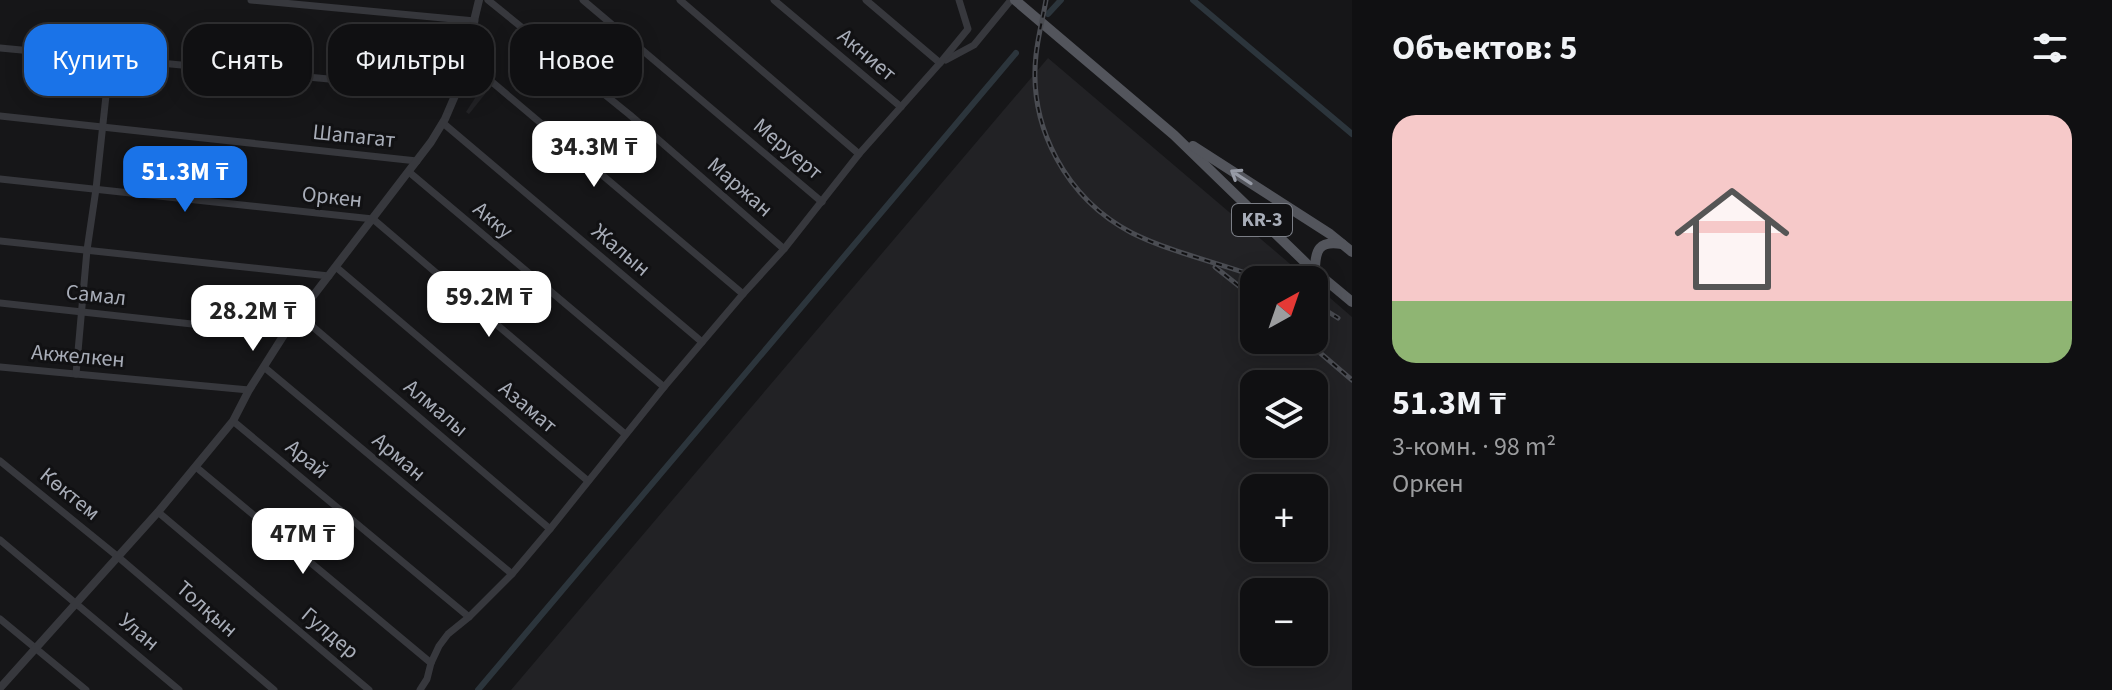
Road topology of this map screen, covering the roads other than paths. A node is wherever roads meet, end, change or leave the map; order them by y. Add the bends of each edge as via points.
1 (251, 0) edge
2 (479, 0) edge
3 (488, 0) edge
4 (583, 0) edge
5 (680, 0) edge
6 (774, 0) edge
7 (866, 0) edge
8 (959, 0) edge
9 (1013, 0) edge
10 (475, 21) junction
11 (474, 24) edge
12 (0, 48) edge
13 (24, 50) edge
14 (167, 63) edge
15 (940, 63) junction
16 (328, 79) edge
17 (494, 84) edge
18 (106, 96) edge
19 (455, 96) edge
20 (901, 107) junction
21 (0, 116) edge
22 (443, 123) junction
23 (103, 127) junction
24 (1174, 135) junction
25 (859, 154) junction
26 (417, 161) junction
27 (409, 172) junction
28 (0, 179) edge
29 (96, 189) junction
30 (822, 202) junction
31 (373, 219) junction
32 (0, 241) edge
33 (1348, 248) edge
34 (784, 249) junction
35 (87, 250) junction
36 (1310, 266) edge
37 (1315, 266) edge
38 (336, 267) junction
39 (329, 276) junction
40 (1328, 282) edge
41 (743, 294) junction
42 (1352, 302) edge
43 (0, 303) edge
44 (83, 312) junction
45 (299, 315) junction
46 (284, 334) junction
47 (702, 342) junction
48 (0, 367) edge
49 (264, 367) junction
50 (76, 374) junction
51 (664, 387) junction
52 (249, 390) junction
53 (233, 421) junction
54 (625, 434) junction
55 (0, 461) edge
56 (196, 467) junction
57 (588, 481) junction
58 (158, 512) junction
59 (550, 529) junction
60 (0, 540) edge
61 (117, 556) junction
62 (512, 574) junction
63 (75, 602) junction
64 (469, 617) junction
65 (0, 619) edge
66 (35, 648) junction
67 (431, 663) junction
68 (0, 688) edge
69 (86, 690) edge
70 (179, 690) edge
71 (274, 690) edge
72 (369, 690) edge
73 (420, 690) edge

1 - 10 street
2 - 10 street
3 - 34 street, Маржан
4 - 30 street, Меруерт
5 - 25 street
6 - 20 street, Акниет
7 - 15 street
8 - 15 street via 968,29
9 - 15 street via 974,45
9 - 24 main road, KR-3
10 - 11 street
12 - 13 street
14 - 16 street
15 - 20 street
17 - 41 street
18 - 23 street
19 - 22 street
20 - 25 street
21 - 23 street, Шапагат
22 - 26 street
22 - 47 street, Жалын
23 - 26 street, Шапагат
23 - 29 street
33 -> 24 main road, KR-3
24 - 36 main road, KR-3
25 - 30 street
26 - 27 street
27 - 31 street
27 - 51 street, Акку
28 - 29 street, Оркен
29 - 31 street, Оркен
29 - 35 street
30 - 34 street
31 - 38 street
31 - 54 street
32 - 35 street
33 - 37 main road via 1328,243 1316,254
34 - 41 street
35 - 39 street
35 - 44 street
38 - 39 street
38 - 57 street, Азамат
39 - 45 street
40 - 42 main road, KR-3
41 - 47 street
43 - 44 street, Самал
44 - 46 street, Самал
44 - 50 street
45 - 46 street
45 - 59 street, Алмалы
46 - 49 street
47 - 51 street
48 - 50 street, Акжелкен
49 - 52 street
49 - 62 street, Арман
50 - 52 street, Акжелкен
51 - 54 street
52 - 53 street
53 - 56 street
53 - 64 street, Арай
54 - 57 street
55 - 61 street, Көктем
56 - 58 street
56 - 67 street
57 - 59 street
58 - 61 street
58 - 72 street, Гулдер
59 - 62 street
60 - 63 street, Улан
61 - 63 street
61 - 71 street, Толқын
62 - 64 street
63 - 66 street
63 - 70 street, Улан
64 - 67 street via 448,634
65 - 66 street
66 - 68 street
66 - 69 street
67 - 73 street

